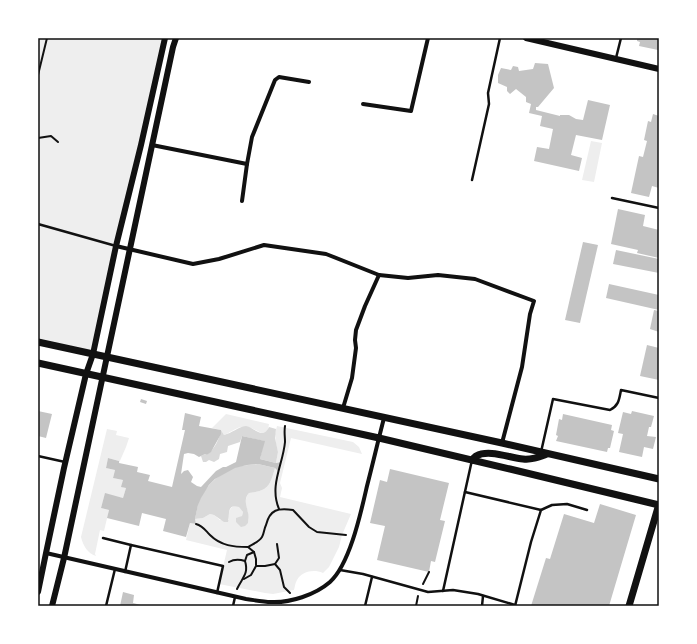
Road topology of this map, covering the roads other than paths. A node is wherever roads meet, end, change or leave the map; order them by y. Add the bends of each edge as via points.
1 (164, 38) edge
2 (176, 38) edge
3 (428, 38) edge
4 (500, 38) edge
5 (526, 38) edge
6 (621, 38) edge
7 (616, 59) junction
8 (659, 69) edge
9 (309, 82) dead end
10 (363, 104) dead end
11 (152, 145) junction
12 (247, 164) junction
13 (472, 180) dead end
14 (612, 198) dead end
15 (242, 201) dead end
16 (659, 208) edge
17 (38, 224) edge
18 (116, 246) junction
19 (129, 249) junction
20 (379, 275) junction
21 (38, 342) edge
22 (93, 354) junction
23 (106, 357) junction
24 (38, 363) edge
25 (86, 374) junction
26 (102, 378) junction
27 (659, 398) edge
28 (343, 409) junction
29 (384, 418) junction
30 (379, 438) junction
31 (502, 443) junction
32 (544, 453) junction
33 (38, 456) edge
34 (472, 460) junction
35 (66, 462) junction
36 (659, 479) edge
37 (465, 492) junction
38 (659, 504) edge
39 (541, 510) junction
40 (587, 510) dead end
41 (103, 538) dead end
42 (131, 545) junction
43 (46, 553) junction
44 (64, 558) junction
45 (115, 569) junction
46 (340, 570) junction
47 (125, 572) junction
48 (40, 577) edge
49 (372, 577) junction
50 (443, 591) junction
51 (38, 592) edge
52 (217, 593) junction
53 (484, 596) junction
54 (235, 597) junction
55 (515, 605) edge
56 (52, 606) edge
57 (106, 606) edge
58 (233, 606) edge
59 (365, 606) edge
60 (482, 606) edge
61 (629, 606) edge

1 - 18 street
2 - 11 street
3 - 10 street via 411,111
4 - 13 lane
5 - 7 street
6 - 7 lane
7 - 8 street
9 - 12 street via 279,77 275,80 252,137
11 - 12 street
11 - 19 street
12 - 15 street
14 - 16 lane
17 - 18 lane
18 - 19 street
18 - 22 street
19 - 20 street via 193,264 264,245 326,254
19 - 23 street
20 - 28 street via 356,330 352,378
20 - 31 street via 408,278 438,275 475,279 534,301 522,367
21 - 22 main road
22 - 23 main road
22 - 25 street
23 - 26 street
23 - 28 main road
24 - 25 main road
25 - 26 main road
25 - 35 street
26 - 30 main road
26 - 44 street
27 - 32 lane via 621,390 618,404 610,410 553,399
28 - 29 main road
29 - 30 street
29 - 31 main road
30 - 34 main road
30 - 46 street via 358,523
31 - 32 main road
32 - 34 main road via 535,459 484,454
32 - 36 main road
33 - 35 lane
34 - 37 lane
34 - 38 main road
35 - 43 street
37 - 39 lane
37 - 50 lane
38 - 61 main road
39 - 40 lane via 552,505 567,504
39 - 55 lane
41 - 42 lane
42 - 47 lane
42 - 52 lane via 223,566
43 - 44 street
43 - 48 street
44 - 45 street
44 - 56 street
45 - 47 street
45 - 57 lane
46 - 49 lane
46 - 54 street via 330,582 302,598 271,602
47 - 52 street
48 - 51 street
49 - 50 lane via 428,592
49 - 59 lane
50 - 53 lane via 453,590
52 - 54 street
53 - 55 lane
53 - 60 lane
54 - 58 lane

